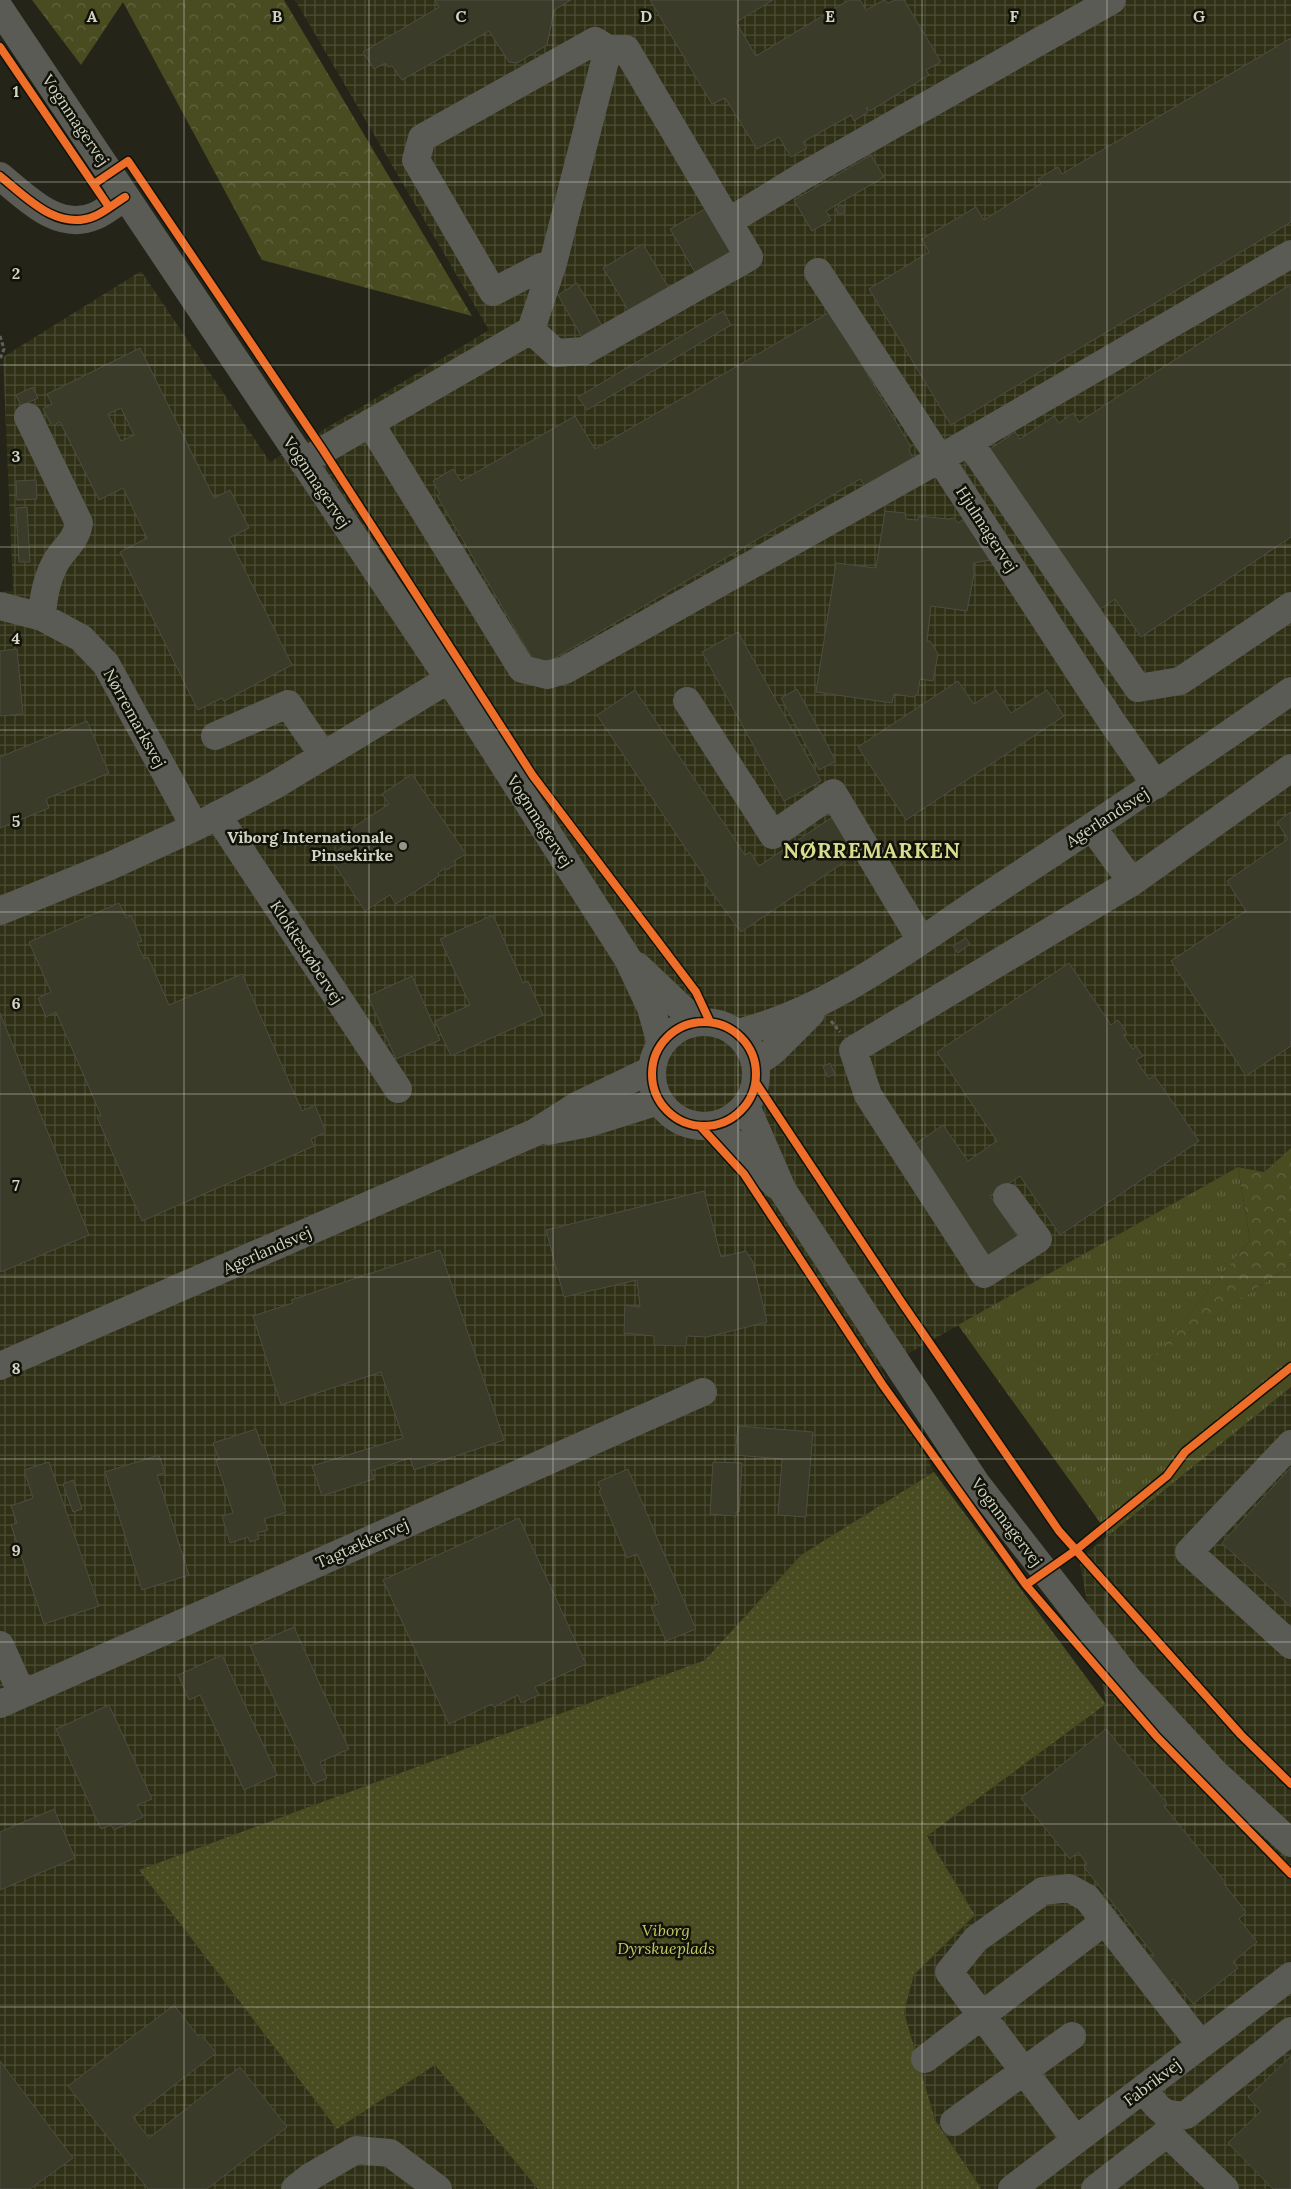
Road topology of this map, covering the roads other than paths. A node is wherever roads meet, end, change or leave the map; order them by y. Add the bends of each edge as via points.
1 (1112, 0) edge
2 (0, 9) edge
3 (608, 48) junction
4 (0, 176) edge
5 (125, 196) junction
6 (728, 222) junction
7 (1291, 254) edge
8 (553, 263) junction
9 (818, 272) dead end
10 (531, 330) junction
11 (28, 417) dead end
12 (370, 423) junction
13 (969, 442) junction
14 (941, 458) junction
15 (304, 462) junction
16 (0, 606) edge
17 (1291, 606) edge
18 (42, 617) junction
19 (449, 679) junction
20 (1291, 691) edge
21 (688, 701) dead end
22 (215, 736) dead end
23 (323, 755) junction
24 (1291, 768) edge
25 (1156, 785) junction
26 (206, 821) junction
27 (1092, 827) junction
28 (1132, 882) junction
29 (0, 911) edge
30 (921, 940) junction
31 (628, 959) junction
32 (819, 1004) junction
33 (696, 1022) junction
34 (737, 1033) junction
35 (661, 1044) junction
36 (756, 1063) junction
37 (651, 1070) junction
38 (398, 1089) dead end
39 (659, 1101) junction
40 (746, 1106) junction
41 (716, 1126) junction
42 (534, 1133) junction
43 (783, 1191) junction
44 (1007, 1197) dead end
45 (0, 1366) edge
46 (703, 1392) dead end
47 (1291, 1444) edge
48 (0, 1645) edge
49 (1291, 1645) edge
50 (11, 1699) edge
51 (1291, 1843) edge
52 (1105, 1921) junction
53 (1287, 1987) edge
54 (982, 2015) junction
55 (1291, 2031) edge
56 (1072, 2036) dead end
57 (1201, 2044) junction
58 (925, 2059) dead end
59 (1024, 2071) junction
60 (1144, 2089) junction
61 (954, 2122) dead end
62 (1170, 2125) junction
63 (1076, 2140) junction
64 (314, 2182) edge
65 (438, 2189) edge
66 (1012, 2189) edge
67 (1095, 2189) edge
68 (1225, 2189) edge

1 - 6 street
2 - 5 street, Vognmagervej
3 - 6 street via 626,48
3 - 8 street
3 - 8 street via 595,42 422,138 416,160 493,292
4 - 5 street via 45,212 69,220 95,216
5 - 15 street, Vognmagervej
6 - 10 street via 749,257 584,351 556,353
7 - 13 street
8 - 10 street
9 - 14 street, Hjulmagervej
10 - 12 street
11 - 18 street via 80,523 77,535 57,561 43,596
12 - 14 street via 522,669 547,676 565,670
12 - 15 street
13 - 14 street
13 - 17 street via 1138,688 1180,681
14 - 25 street, Hjulmagervej via 1110,720
15 - 19 street, Vognmagervej
16 - 18 street, Nørremarksvej
18 - 26 street, Nørremarksvej via 81,638 106,664
19 - 23 street
19 - 31 street, Vognmagervej
20 - 25 street, Agerlandsvej
21 - 30 street via 773,835 833,793
22 - 23 street via 288,704
23 - 26 street via 275,785
24 - 28 street
25 - 27 street, Agerlandsvej
26 - 29 street via 110,866
26 - 38 street, Klokkestøbervej
27 - 28 street
27 - 30 street, Agerlandsvej
28 - 44 street via 853,1050 868,1095 984,1274 1038,1239
30 - 32 street, Agerlandsvej
31 - 33 street, Vognmagervej
31 - 35 street, Vognmagervej via 651,1008
32 - 34 street, Agerlandsvej via 761,1028
32 - 36 street, Agerlandsvej via 773,1051
33 - 34 street via 725,1026
33 - 35 street via 682,1026
34 - 36 street via 749,1047
35 - 37 street
36 - 40 street via 756,1083
37 - 39 street
37 - 42 street, Agerlandsvej via 578,1105
39 - 41 street via 670,1114 685,1123
39 - 42 street, Agerlandsvej via 589,1123
40 - 41 street
40 - 43 street, Vognmagervej
41 - 43 street, Vognmagervej
42 - 45 street, Agerlandsvej
43 - 51 street, Vognmagervej via 976,1483 1045,1573 1129,1680 1202,1759
46 - 50 street, Tagtækkervej
47 - 49 street via 1189,1552
48 - 50 street, Tagtækkervej
52 - 54 street
52 - 54 street via 1087,1898 1069,1888 1043,1891 976,1940 949,1972
52 - 57 street
53 - 57 street, Fabrikvej
54 - 58 street
54 - 59 street
55 - 62 street
56 - 59 street
57 - 60 street, Fabrikvej
59 - 61 street
59 - 63 street
60 - 62 street
60 - 63 street, Fabrikvej
62 - 67 street
62 - 68 street
63 - 66 street, Fabrikvej
64 - 65 street via 356,2150 390,2153

